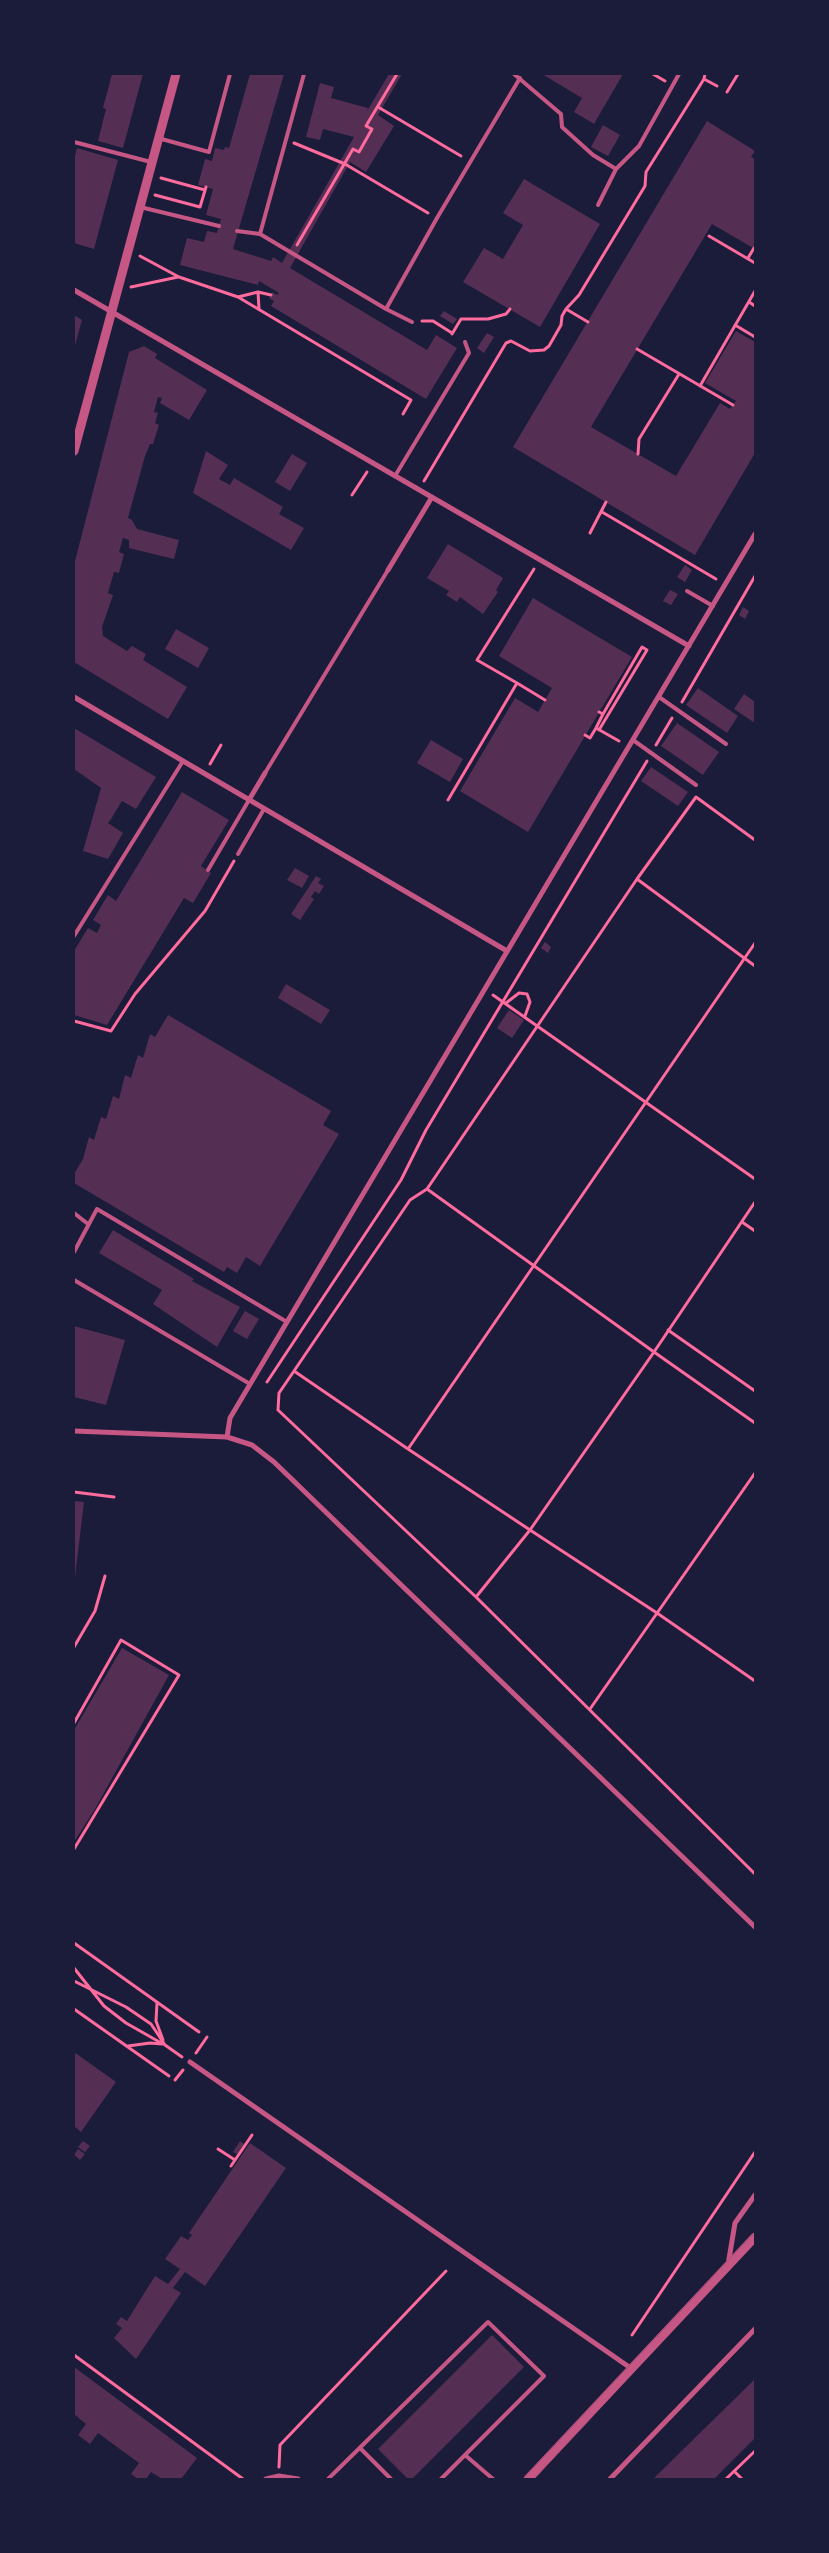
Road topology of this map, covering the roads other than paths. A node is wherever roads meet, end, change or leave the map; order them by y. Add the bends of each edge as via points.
1 (176, 74) edge
2 (230, 74) edge
3 (304, 74) edge
4 (514, 74) edge
5 (680, 74) edge
6 (520, 78) junction
7 (158, 138) junction
8 (74, 142) edge
9 (152, 162) junction
10 (616, 169) junction
11 (598, 205) dead end
12 (140, 207) junction
13 (219, 226) dead end
14 (237, 231) dead end
15 (260, 234) junction
16 (74, 290) edge
17 (386, 309) junction
18 (112, 312) junction
19 (412, 322) road end
20 (466, 342) road end
21 (74, 451) edge
22 (395, 476) junction
23 (432, 497) junction
24 (755, 534) edge
25 (388, 570) joint
26 (688, 592) dead end
27 (713, 606) junction
28 (689, 646) junction
29 (74, 696) edge
30 (659, 697) junction
31 (633, 740) junction
32 (726, 744) dead end
33 (183, 761) junction
34 (265, 773) joint
35 (696, 785) dead end
36 (249, 800) junction
37 (264, 808) junction
38 (238, 854) road end
39 (208, 870) dead end
40 (74, 936) edge
41 (507, 951) junction
42 (74, 1214) edge
43 (88, 1224) junction
44 (74, 1252) edge
45 (74, 1280) edge
46 (287, 1322) junction
47 (250, 1384) junction
48 (74, 1431) edge
49 (227, 1437) junction
50 (755, 1927) edge
51 (190, 2062) road end
52 (755, 2195) edge
53 (755, 2237) edge
54 (728, 2267) junction
55 (755, 2329) edge
56 (632, 2369) junction
57 (360, 2448) junction
58 (465, 2455) junction
59 (266, 2479) edge
60 (298, 2479) edge
61 (328, 2479) edge
62 (391, 2479) edge
63 (441, 2479) edge
64 (493, 2479) edge
65 (528, 2479) edge
66 (610, 2479) edge

1 - 7 street
2 - 7 lane via 209,152
3 - 15 lane
4 - 6 lane
5 - 10 lane via 639,146
6 - 10 lane via 560,114 562,127 593,155
6 - 17 lane
7 - 9 street
8 - 9 lane
9 - 12 street
10 - 11 lane
12 - 13 lane
12 - 18 street
14 - 15 lane
15 - 17 lane
16 - 18 street
17 - 19 lane
18 - 21 street
18 - 22 street
20 - 22 lane via 469,353
22 - 23 street
23 - 25 street
23 - 28 street
24 - 27 street
25 - 34 lane
26 - 27 lane
27 - 28 street
28 - 30 street
29 - 33 street
30 - 31 street
30 - 32 lane
31 - 35 lane
31 - 41 street
33 - 36 street
33 - 40 lane
34 - 36 street
36 - 37 street
36 - 39 lane
37 - 38 lane
37 - 41 street
41 - 46 street
42 - 43 lane
43 - 44 lane
43 - 46 lane via 97,1209
45 - 47 lane
46 - 47 street
47 - 49 street via 230,1418
48 - 49 street
49 - 50 street via 252,1446 274,1462
51 - 56 street
52 - 54 street via 736,2223
53 - 54 street
54 - 56 street
55 - 66 street
56 - 65 street
57 - 58 lane via 488,2322 544,2376
57 - 61 lane
57 - 62 lane
58 - 63 lane
58 - 64 lane
59 - 60 street via 279,2476

